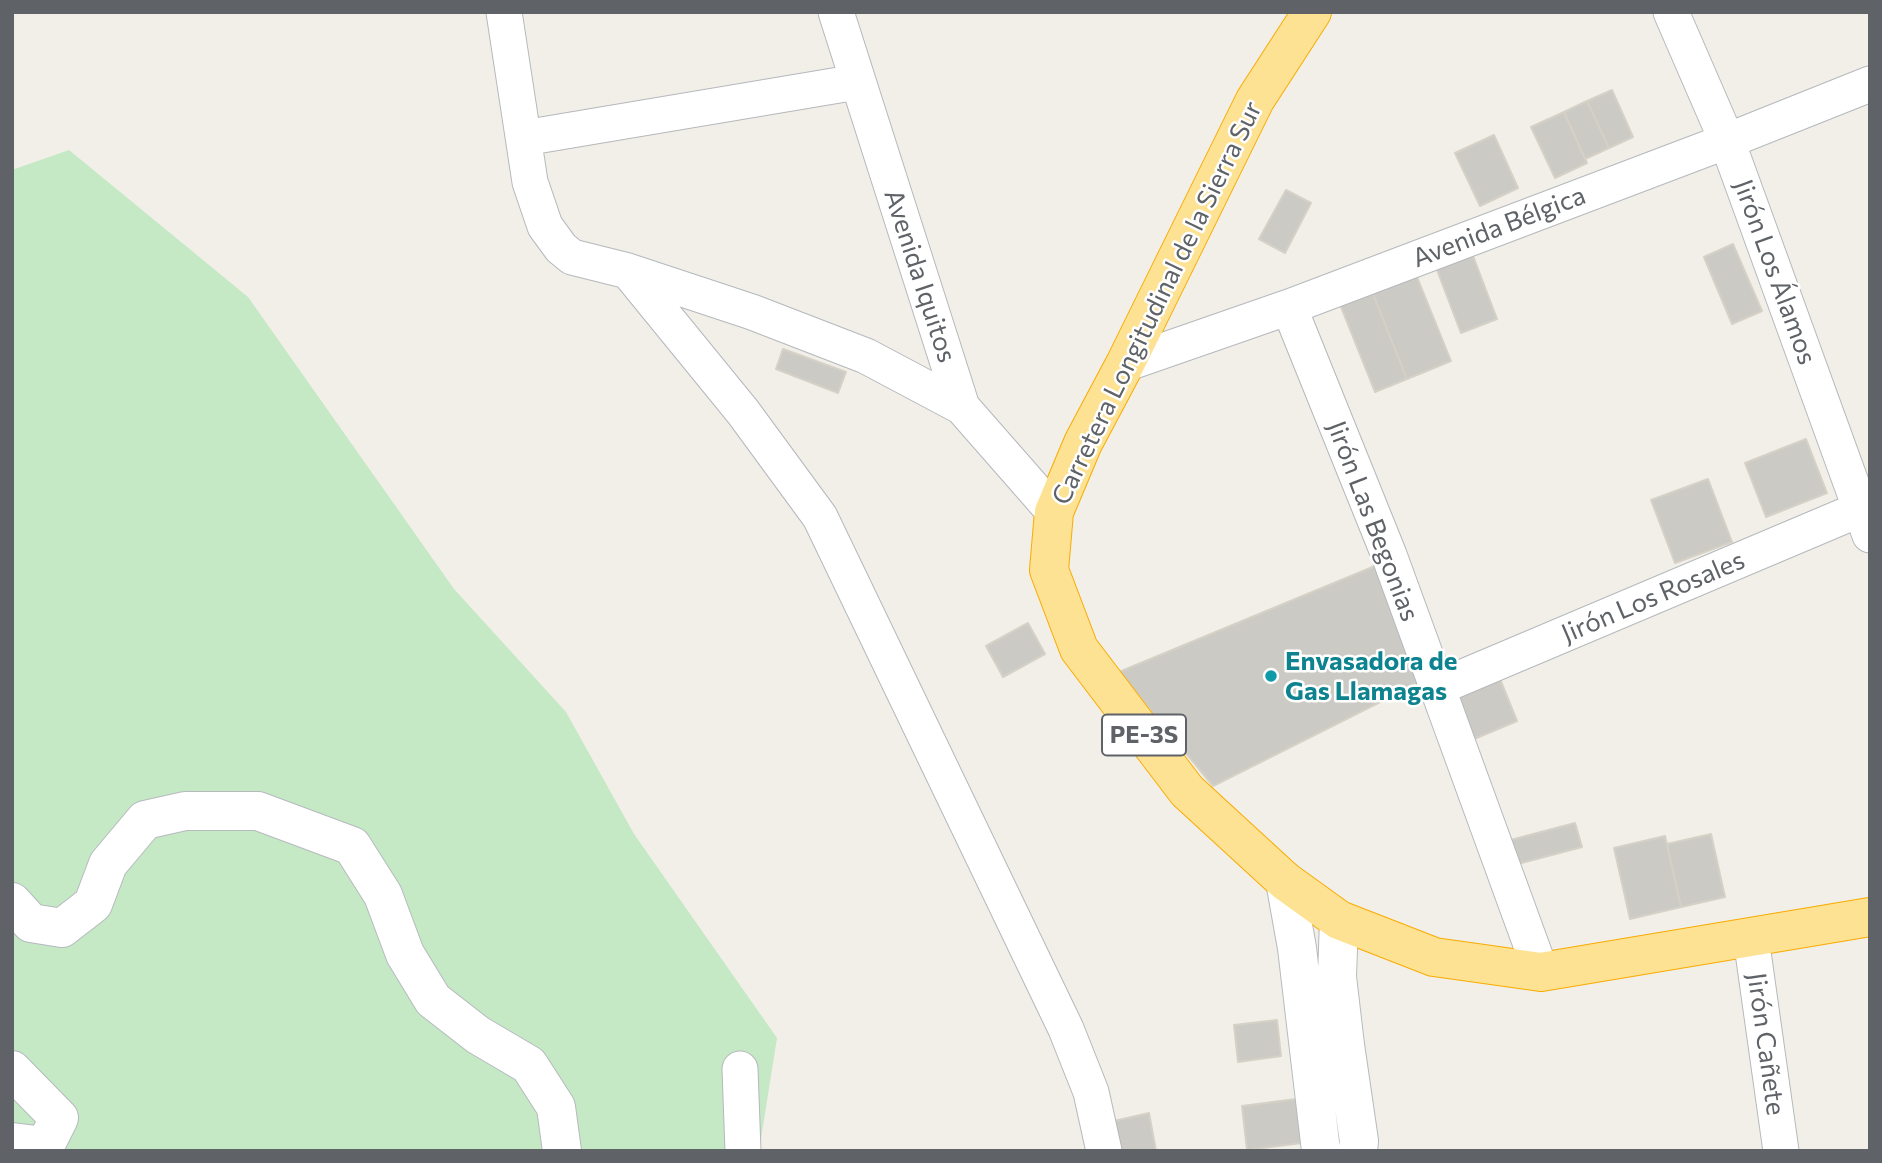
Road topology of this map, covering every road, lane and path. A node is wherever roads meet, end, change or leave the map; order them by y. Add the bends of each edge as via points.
1 (504, 12) edge
2 (836, 12) edge
3 (1312, 12) edge
4 (1671, 12) edge
5 (857, 82) junction
6 (1870, 84) edge
7 (524, 138) junction
8 (1727, 141) junction
9 (628, 271) junction
10 (1289, 307) junction
11 (1125, 364) junction
12 (962, 407) junction
13 (1054, 512) junction
14 (1867, 517) edge
15 (1437, 688) junction
16 (1285, 881) junction
17 (12, 902) edge
18 (1870, 917) edge
19 (1339, 920) junction
20 (1751, 938) junction
21 (1541, 972) junction
22 (740, 1069) dead end
23 (12, 1070) edge
24 (12, 1142) edge
25 (562, 1151) edge
26 (743, 1151) edge
27 (1104, 1151) edge
28 (1321, 1151) edge
29 (1358, 1151) edge
30 (1781, 1151) edge

1 - 7 street
2 - 5 street, Avenida Iquitos
3 - 11 highway, Carretera Longitudinal de la Sierra Sur / PE-3S via 1255,100
4 - 8 street, Jirón Los Álamos
5 - 7 street
5 - 12 street, Avenida Iquitos
6 - 8 street, Avenida Bélgica
7 - 9 street via 530,182 545,226 561,248 572,257
8 - 10 street, Avenida Bélgica
8 - 14 street, Jirón Los Álamos
9 - 12 street via 866,356
9 - 27 street via 743,412 820,517 1066,1029 1091,1092
10 - 11 street, Avenida Bélgica
10 - 15 street, Jirón Las Begonias
11 - 13 highway, Carretera Longitudinal de la Sierra Sur / PE-3S via 1083,443
12 - 13 street, Avenida Iquitos
13 - 16 highway, Carretera Longitudinal de la Sierra Sur / PE-3S via 1049,570 1079,649 1187,791
14 - 15 street, Jirón Los Rosales
15 - 21 street, Jirón Las Begonias
16 - 19 highway, Carretera Longitudinal de la Sierra Sur / PE-3S
16 - 28 main road
17 - 25 main road via 31,923 62,928 93,904 108,864 145,820 185,811 258,811 352,846 383,895 405,954 433,1000 478,1035 529,1065 556,1107
18 - 20 highway, Carretera Longitudinal de la Sierra Sur / PE-3S
19 - 21 highway, Carretera Longitudinal de la Sierra Sur / PE-3S via 1434,957
19 - 29 main road via 1337,977
20 - 21 highway, Carretera Longitudinal de la Sierra Sur / PE-3S
20 - 30 street, Jirón Cañete
22 - 26 street
23 - 24 main road via 59,1118 45,1146

